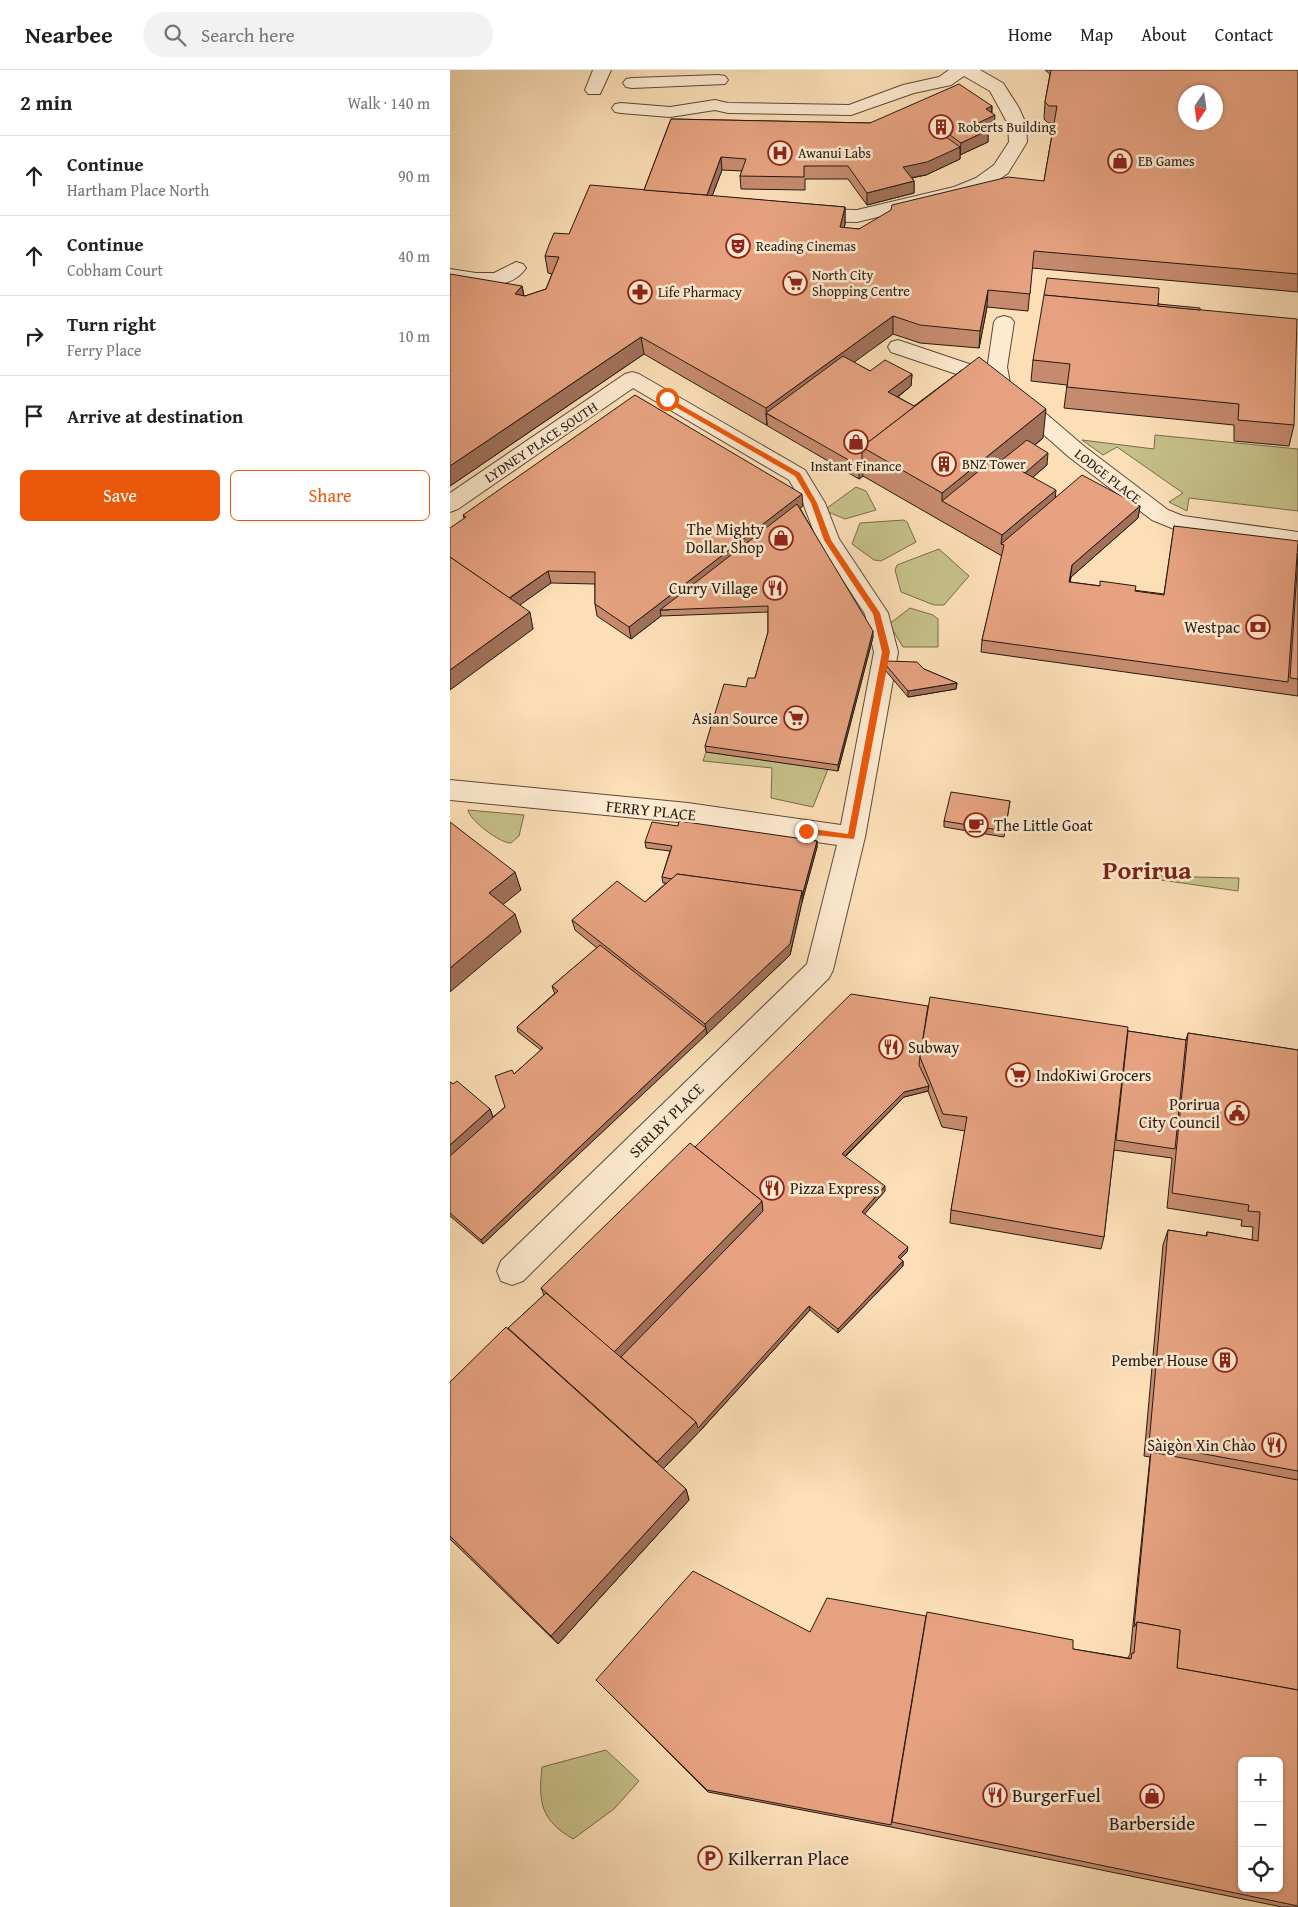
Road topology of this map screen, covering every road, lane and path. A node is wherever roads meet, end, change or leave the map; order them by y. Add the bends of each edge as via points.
1 (602, 70) edge
2 (961, 70) edge
3 (967, 70) edge
4 (719, 80) dead end
5 (632, 83) dead end
6 (594, 90) dead end
7 (621, 108) dead end
8 (791, 214) edge
9 (516, 268) dead end
10 (450, 275) edge
11 (1004, 322) dead end
12 (898, 347) dead end
13 (1000, 386) junction
14 (450, 504) edge
15 (1298, 540) edge
16 (462, 791) edge
17 (852, 837) junction
18 (512, 1271) dead end

1 - 6 street
2 - 7 street via 936,84 909,89 851,110 728,108 715,105 670,112
3 - 8 street via 997,87 1017,124 1018,142 1001,169 983,182 960,191 857,216
4 - 5 street
9 - 10 street via 508,276 493,278
11 - 13 street via 997,367
12 - 13 street, LODGE PLACE via 978,374
13 - 15 street, LODGE PLACE via 1077,452 1160,515 1198,528
14 - 17 street, LYDNEY PLACE SOUTH via 632,379 797,475 814,503 828,540 876,613 886,652
16 - 17 street, FERRY PLACE via 688,813
17 - 18 street, SERLBY PLACE via 819,970

